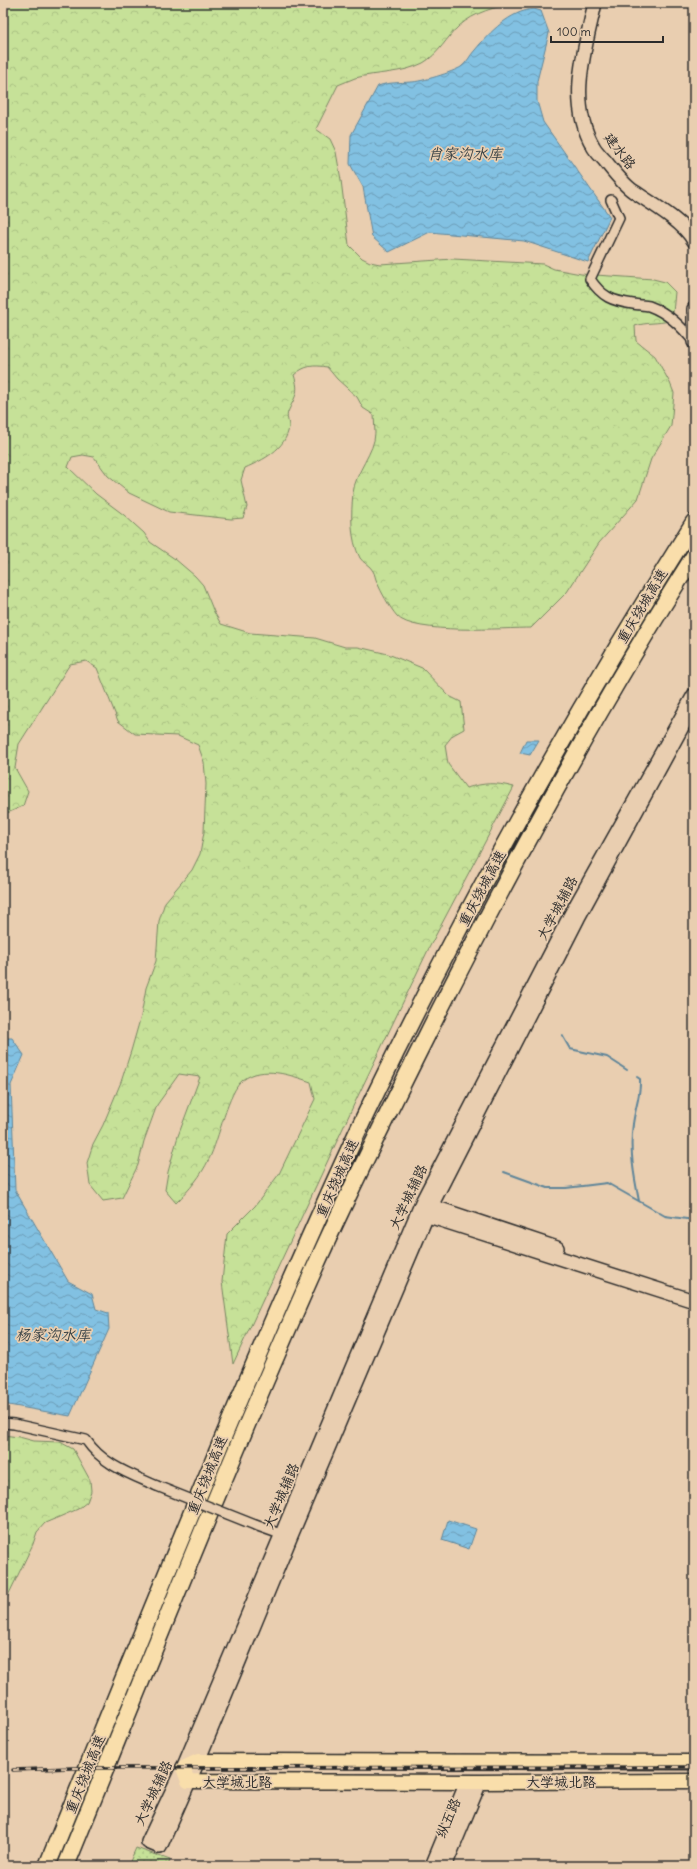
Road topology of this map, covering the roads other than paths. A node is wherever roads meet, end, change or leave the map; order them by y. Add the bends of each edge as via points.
1 (595, 3) edge
2 (611, 200) dead end
3 (694, 241) edge
4 (694, 308) edge
5 (694, 342) edge
6 (694, 522) edge
7 (694, 556) edge
8 (694, 695) edge
9 (694, 705) edge
10 (424, 1209) junction
11 (694, 1293) edge
12 (694, 1301) edge
13 (3, 1423) edge
14 (286, 1536) junction
15 (198, 1761) junction
16 (694, 1762) edge
17 (183, 1768) junction
18 (694, 1781) edge
19 (188, 1782) junction
20 (474, 1782) junction
21 (47, 1866) edge
22 (66, 1866) edge
23 (432, 1866) edge
24 (445, 1866) edge

1 - 3 street, 建水路 via 581,64 578,93 583,123 592,146 632,190 661,208
2 - 5 street via 618,218 590,279 597,289 610,299 647,306 666,314 682,326
4 - 5 street
6 - 21 highway, 重庆绕城高速 via 534,791 372,1100 231,1416
7 - 22 highway, 重庆绕城高速 via 658,612 546,806 469,952 328,1239 247,1423
8 - 10 street, 大学城辅路 via 570,916
9 - 10 street, 大学城辅路
10 - 11 street
10 - 12 street
10 - 14 street, 大学城辅路
13 - 14 street, bridge via 86,1440 109,1464 157,1486
14 - 15 street, 大学城辅路
14 - 17 street, 大学城辅路
15 - 16 main road, 大学城北路
15 - 17 main road, 大学城北路
15 - 19 street, 大学城辅路
17 - 19 main road, 大学城北路
17 - 19 street, 大学城辅路 via 148,1842 160,1847
18 - 20 main road, 大学城北路
19 - 20 main road, 大学城北路
20 - 23 street, 纵五路
20 - 24 street, 纵五路

